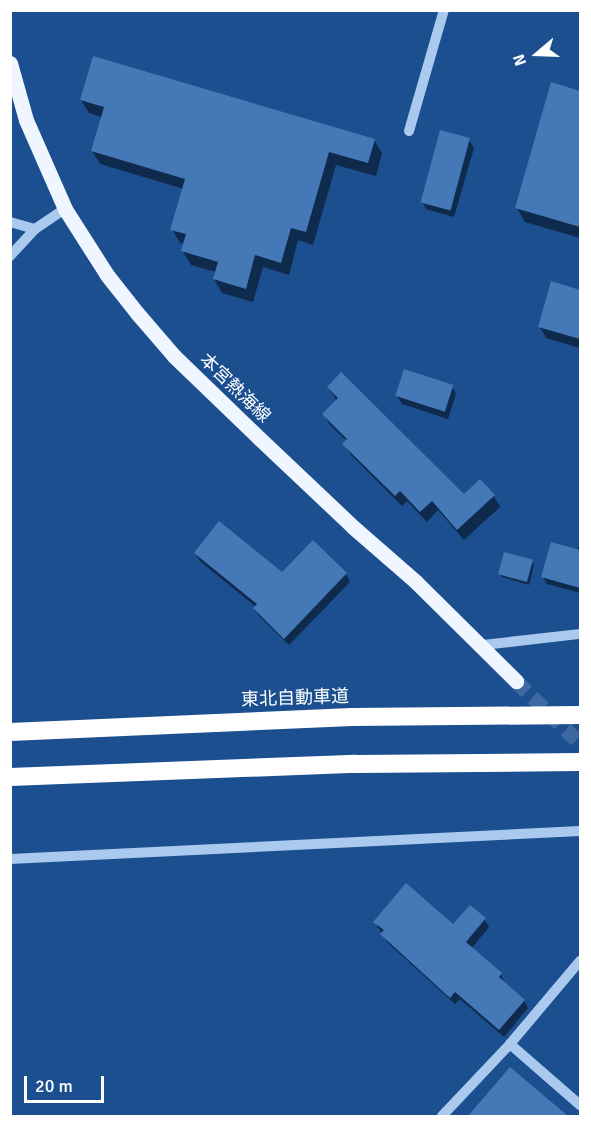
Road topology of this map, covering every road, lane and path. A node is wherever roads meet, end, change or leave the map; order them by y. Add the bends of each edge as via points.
1 (444, 10) edge
2 (10, 63) edge
3 (409, 131) dead end
4 (65, 209) junction
5 (10, 222) edge
6 (35, 229) junction
7 (10, 256) edge
8 (580, 634) edge
9 (483, 645) junction
10 (516, 681) tunnel mouth
11 (580, 715) edge
12 (10, 732) edge
13 (580, 762) edge
14 (10, 777) edge
15 (580, 831) edge
16 (10, 859) edge
17 (580, 961) edge
18 (510, 1044) junction
19 (580, 1105) edge
20 (442, 1116) edge

1 - 3 street
2 - 4 main road, 本宮熱海線 via 26,120
4 - 6 street
4 - 9 main road, 本宮熱海線 via 107,275 174,356
5 - 6 street
6 - 7 street
8 - 9 street
9 - 10 main road, 本宮熱海線
11 - 12 highway, 東北自動車道 via 352,717
13 - 14 highway via 344,764
15 - 16 street
17 - 18 street
18 - 19 street
18 - 20 street

